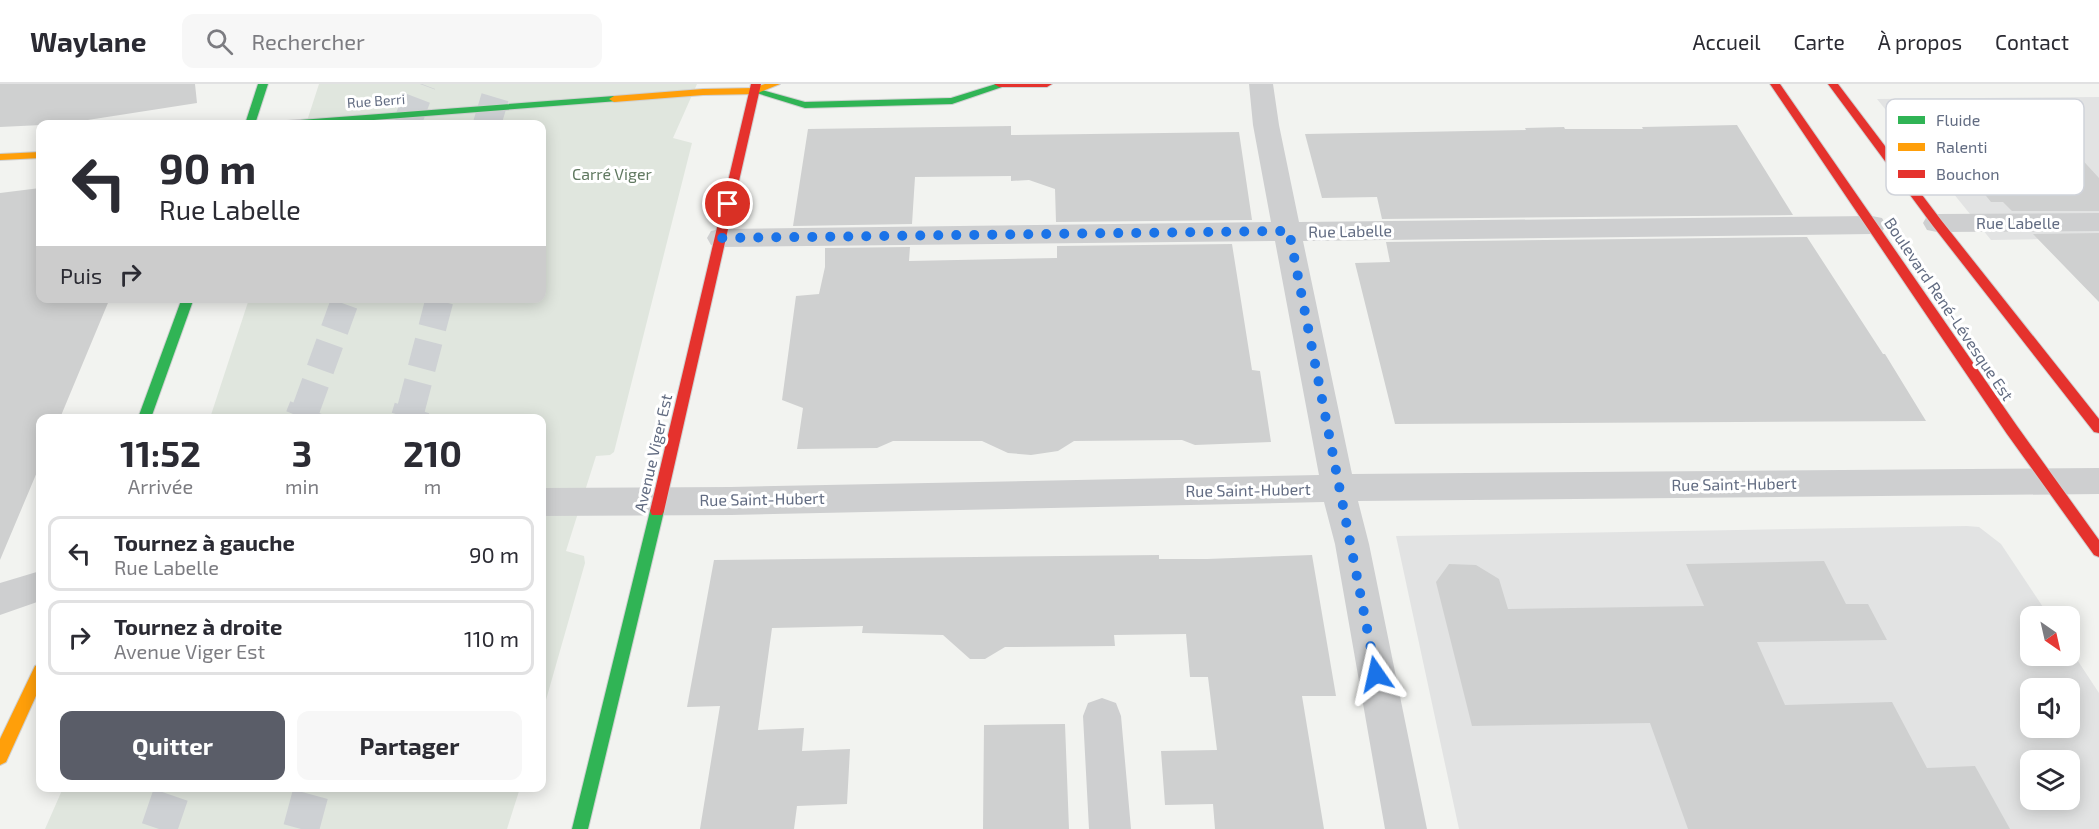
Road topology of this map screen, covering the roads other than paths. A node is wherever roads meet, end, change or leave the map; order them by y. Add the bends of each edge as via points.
1 (263, 84) edge
2 (777, 84) edge
3 (1001, 84) edge
4 (1047, 84) edge
5 (1262, 84) edge
6 (1775, 84) edge
7 (1833, 84) edge
8 (756, 87) edge
9 (251, 120) edge
10 (341, 120) edge
11 (36, 155) edge
12 (1886, 155) edge
13 (0, 157) edge
14 (1915, 195) edge
15 (2099, 222) edge
16 (1937, 224) junction
17 (1872, 225) junction
18 (1289, 231) junction
19 (721, 238) junction
20 (186, 303) edge
21 (145, 414) edge
22 (2099, 428) edge
23 (2099, 481) edge
24 (2051, 482) junction
25 (1338, 488) junction
26 (658, 501) junction
27 (546, 502) edge
28 (2099, 551) edge
29 (36, 587) edge
30 (0, 599) edge
31 (36, 680) edge
32 (1102, 716) dead end
33 (0, 757) edge
34 (580, 829) edge
35 (1110, 829) edge
36 (1406, 829) edge

1 - 9 main road
2 - 8 main road, Rue Berri
3 - 4 main road, Rue Berri
3 - 8 main road, Rue Berri via 952,101 805,105
5 - 18 street via 1266,125
6 - 17 main road, Boulevard René-Lévesque Est
7 - 12 main road
8 - 10 main road, Rue Berri
8 - 19 main road, Avenue Viger Est
11 - 13 main road
14 - 16 main road
15 - 16 street, Rue Labelle
16 - 22 main road
17 - 18 street, Rue Labelle
17 - 24 main road, Boulevard René-Lévesque Est
18 - 19 street, Rue Labelle
18 - 25 street
19 - 26 main road, Avenue Viger Est
20 - 21 main road
23 - 24 street, Rue Saint-Hubert
24 - 25 street, Rue Saint-Hubert
24 - 28 main road, Boulevard René-Lévesque Est
25 - 26 street, Rue Saint-Hubert
25 - 36 street
26 - 27 street, Rue Saint-Hubert
26 - 34 main road, Avenue Viger Est
29 - 30 street
31 - 33 main road
32 - 35 street

